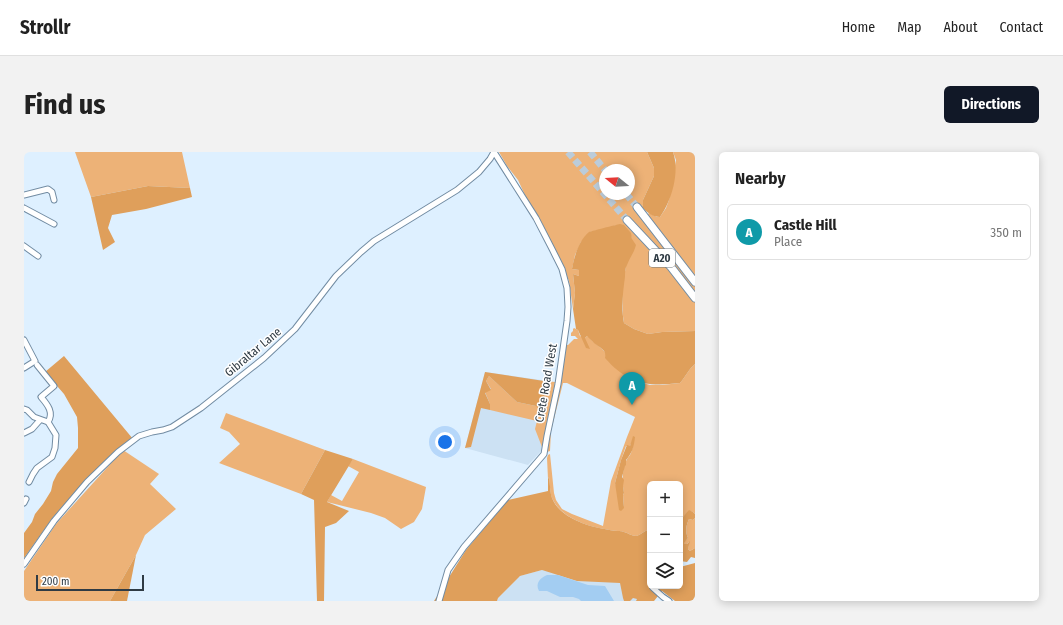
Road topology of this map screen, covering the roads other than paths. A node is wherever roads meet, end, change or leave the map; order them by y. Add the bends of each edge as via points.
1 (494, 152) edge
2 (24, 196) edge
3 (54, 200) dead end
4 (637, 207) tunnel mouth
5 (24, 208) edge
6 (627, 220) tunnel mouth
7 (54, 224) dead end
8 (24, 246) edge
9 (38, 256) dead end
10 (695, 282) edge
11 (695, 298) edge
12 (24, 340) edge
13 (37, 365) dead end
14 (24, 368) edge
15 (24, 410) edge
16 (40, 420) junction
17 (48, 422) junction
18 (24, 433) edge
19 (29, 482) dead end
20 (24, 564) edge
21 (654, 589) edge
22 (439, 601) edge
23 (669, 601) edge

1 - 20 street, Gibraltar Lane via 479,172 457,190 374,241 361,252 336,276 295,329 264,358 201,408 172,427 140,436 118,452 87,482
1 - 22 street, Crete Road West via 536,218 562,269 568,295 567,321 544,454 460,552 448,570
2 - 3 street via 48,189 52,192
4 - 10 highway, A20
5 - 7 street
6 - 11 highway, A20 via 671,267
8 - 9 street
12 - 14 street via 35,361
13 - 17 street via 55,385 41,398 49,407
15 - 16 street
16 - 17 street
16 - 18 street
17 - 19 street via 56,436 53,455 36,470
21 - 23 street

